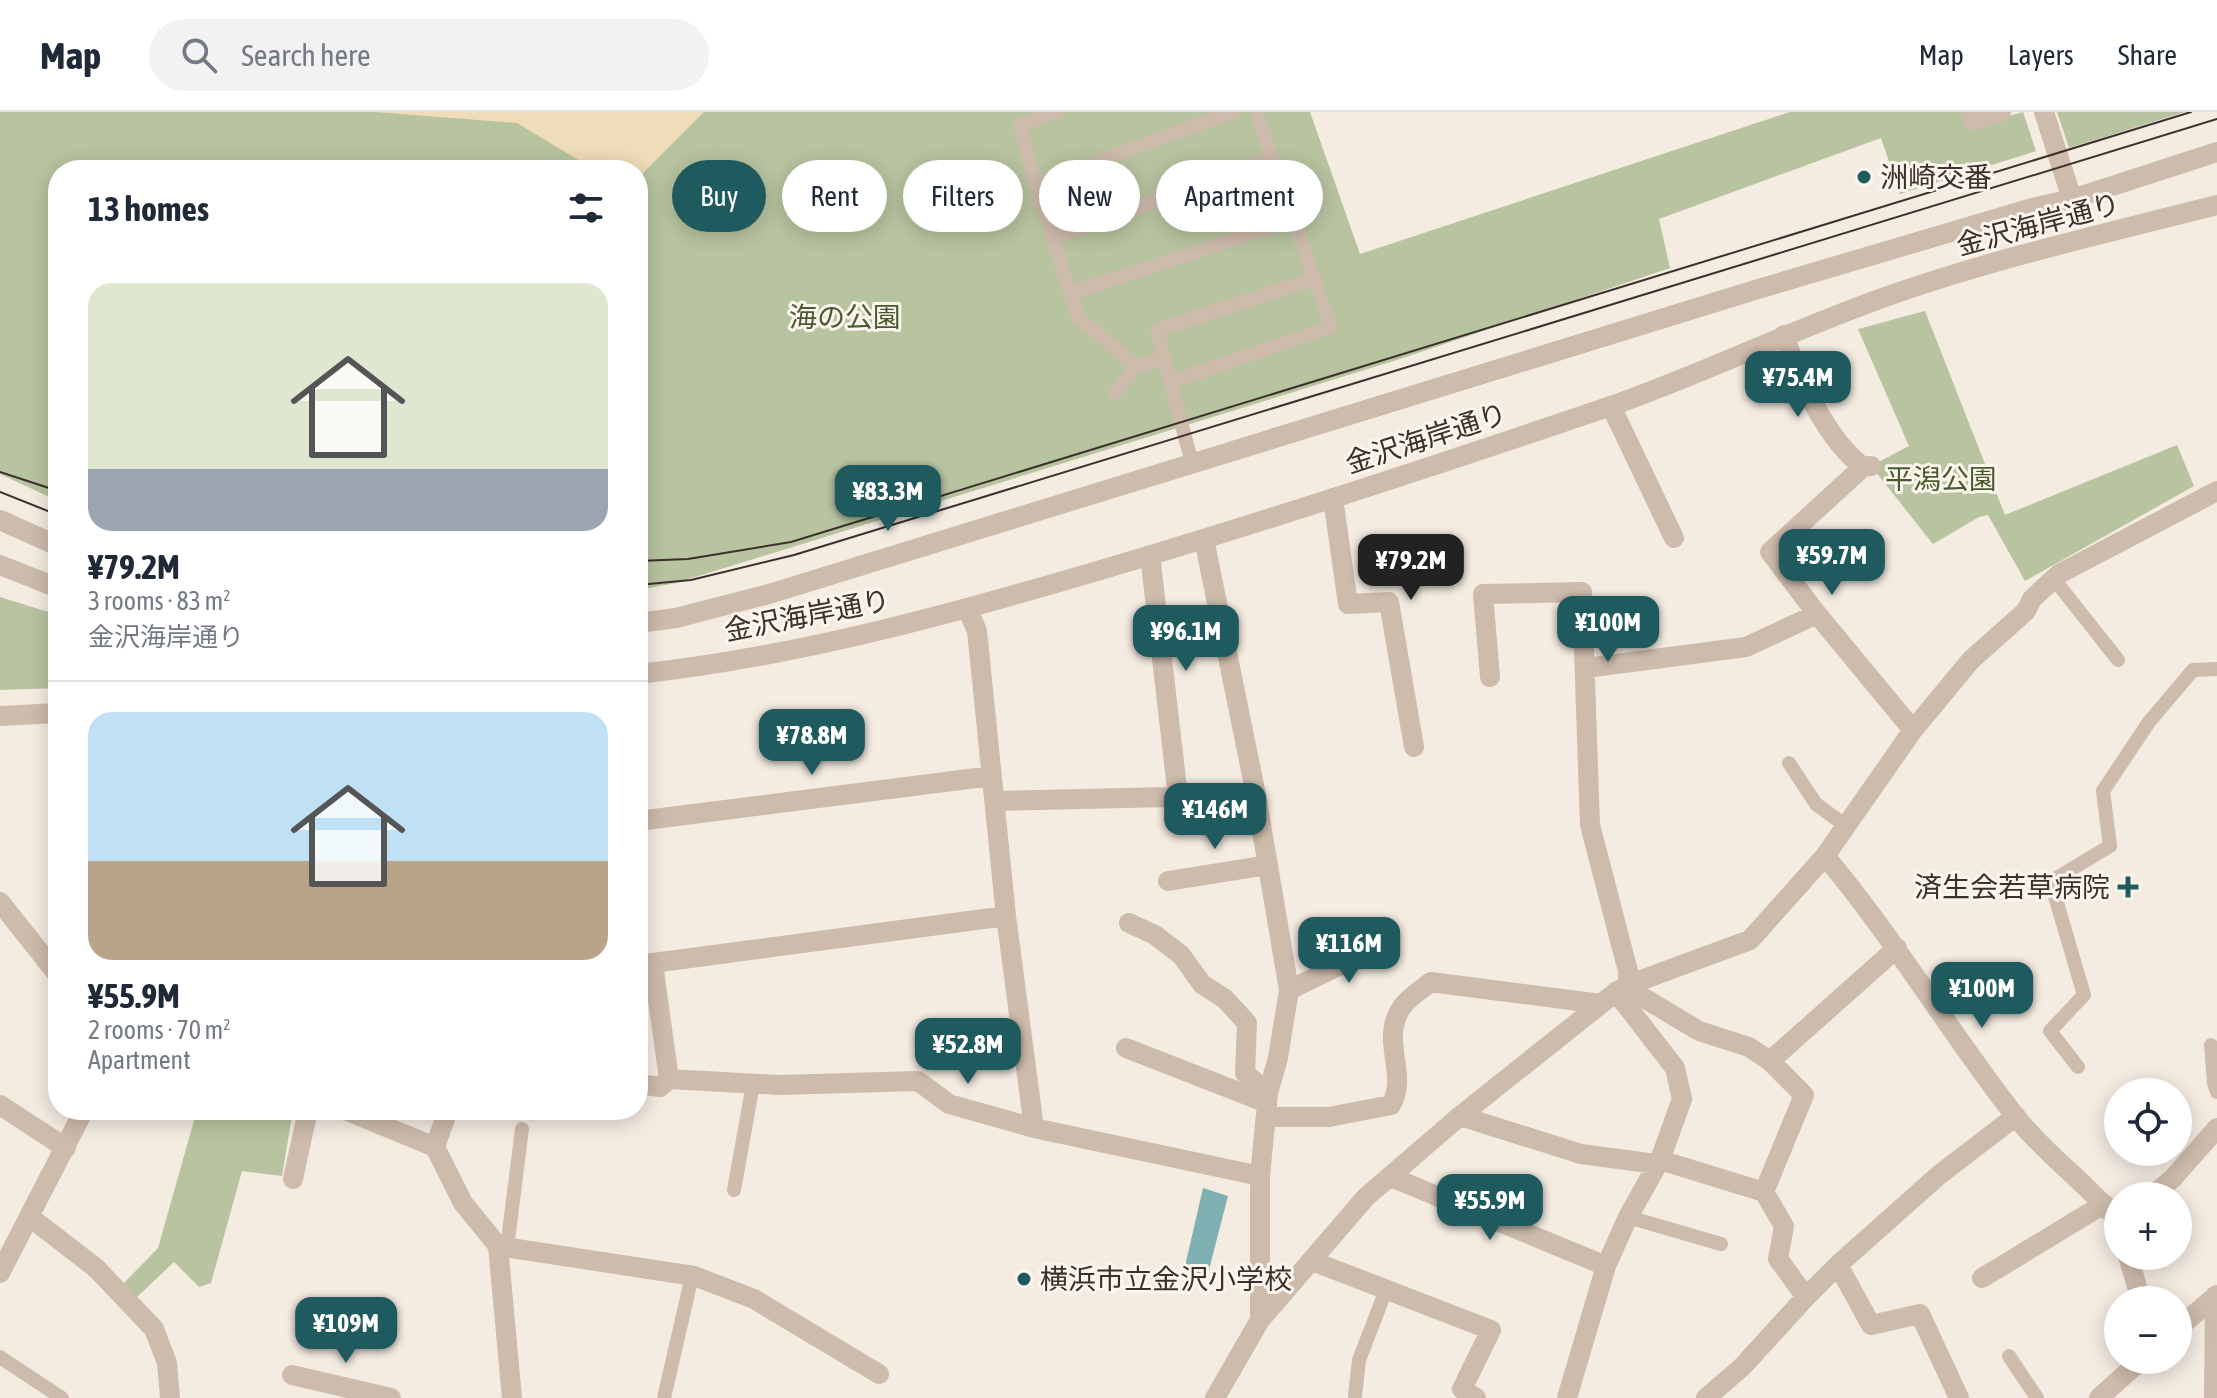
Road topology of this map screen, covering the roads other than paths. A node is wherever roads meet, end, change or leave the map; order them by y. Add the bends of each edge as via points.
1 (1057, 112) edge
2 (1233, 112) edge
3 (1256, 112) edge
4 (1970, 112) edge
5 (2001, 112) edge
6 (2044, 112) edge
7 (2217, 152) edge
8 (1272, 159) joint
9 (1035, 184) junction
10 (2072, 199) junction
11 (2217, 205) edge
12 (1257, 232) edge
13 (1297, 232) edge
14 (1053, 238) junction
15 (1314, 279) junction
16 (1071, 293) junction
17 (1784, 335) junction
18 (1164, 359) junction
19 (1136, 366) junction
20 (1170, 382) junction
21 (1115, 393) dead end
22 (1611, 406) junction
23 (1192, 463) junction
24 (2217, 491) edge
25 (1333, 498) junction
26 (0, 520) edge
27 (1674, 538) dead end
28 (1204, 539) junction
29 (48, 542) edge
30 (1150, 555) junction
31 (0, 565) edge
32 (2054, 579) junction
33 (48, 584) edge
34 (968, 610) junction
35 (1817, 614) junction
36 (648, 622) edge
37 (2118, 660) dead end
38 (1586, 668) junction
39 (2217, 669) edge
40 (648, 672) edge
41 (1490, 677) dead end
42 (48, 714) edge
43 (0, 716) edge
44 (1913, 730) junction
45 (1414, 747) dead end
46 (1789, 763) dead end
47 (992, 776) junction
48 (1256, 795) junction
49 (1178, 797) junction
50 (995, 801) junction
51 (648, 820) edge
52 (1846, 826) junction
53 (1825, 856) junction
54 (1268, 865) junction
55 (1168, 881) dead end
56 (1, 906) edge
57 (1006, 916) junction
58 (1129, 923) dead end
59 (1390, 941) dead end
60 (1897, 948) junction
61 (48, 963) edge
62 (648, 964) edge
63 (648, 974) edge
64 (1289, 990) junction
65 (1615, 994) junction
66 (2211, 1045) dead end
67 (1126, 1048) dead end
68 (1770, 1061) junction
69 (2078, 1067) dead end
70 (669, 1079) junction
71 (753, 1084) junction
72 (648, 1085) edge
73 (2217, 1092) edge
74 (1267, 1104) junction
75 (0, 1105) edge
76 (1460, 1116) junction
77 (2016, 1116) junction
78 (79, 1120) edge
79 (306, 1120) edge
80 (369, 1120) edge
81 (444, 1120) edge
82 (1034, 1128) junction
83 (2217, 1128) edge
84 (522, 1129) dead end
85 (435, 1147) junction
86 (66, 1148) junction
87 (2192, 1149) edge
88 (1658, 1162) junction
89 (2175, 1166) edge
90 (1260, 1176) junction
91 (1391, 1177) junction
92 (293, 1179) dead end
93 (2163, 1182) edge
94 (734, 1190) dead end
95 (1764, 1192) junction
96 (2104, 1204) joint
97 (1628, 1217) junction
98 (31, 1218) junction
99 (1721, 1244) dead end
100 (502, 1247) junction
101 (1312, 1261) junction
102 (1838, 1265) junction
103 (1606, 1266) junction
104 (0, 1272) edge
105 (692, 1276) junction
106 (1982, 1278) dead end
107 (1386, 1290) junction
108 (2216, 1295) edge
109 (1806, 1297) junction
110 (2192, 1316) edge
111 (1260, 1320) junction
112 (2009, 1356) dead end
113 (0, 1357) edge
114 (879, 1374) dead end
115 (2126, 1374) edge
116 (292, 1375) dead end
117 (1355, 1396) edge
118 (62, 1398) edge
119 (170, 1398) edge
120 (391, 1398) edge
121 (512, 1398) edge
122 (664, 1398) edge
123 (1215, 1398) edge
124 (1476, 1398) edge
125 (1567, 1398) edge
126 (1706, 1398) edge
127 (1959, 1398) edge
128 (2037, 1398) edge
129 (2099, 1398) edge
130 (2214, 1398) edge

1 - 9 lane via 1020,125
2 - 9 lane
3 - 8 lane
4 - 5 street via 1973,121
6 - 10 street
7 - 10 street
8 - 14 lane
9 - 14 lane
10 - 23 street
11 - 17 street, 金沢海岸通り via 2021,255
12 - 16 lane
13 - 15 lane
14 - 16 lane
15 - 18 lane via 1157,330
15 - 20 lane via 1331,327
16 - 19 lane via 1078,317
17 - 22 street, 金沢海岸通り
17 - 35 street via 1830,433 1848,456 1867,467 1770,552
18 - 19 lane
18 - 20 lane
19 - 21 lane
20 - 23 lane
22 - 25 street, 金沢海岸通り
22 - 27 street
23 - 36 street via 769,594
24 - 32 street
25 - 28 street, 金沢海岸通り
25 - 45 street via 1348,604 1389,602
26 - 29 street
28 - 30 street, 金沢海岸通り
28 - 48 street
30 - 34 street, 金沢海岸通り
30 - 49 street
31 - 33 street
32 - 37 lane
32 - 44 street via 1971,660
34 - 40 street, 金沢海岸通り via 817,645
34 - 47 street via 977,631
35 - 38 street via 1746,647
35 - 44 street
38 - 41 street via 1582,592 1483,594
38 - 65 street via 1590,825 1628,971
39 - 69 lane via 2193,670 2149,722 2103,791 2110,846 2055,879 2052,886 2084,995 2050,1031
42 - 43 street
44 - 52 street
46 - 52 lane via 1816,804
47 - 50 street
47 - 51 street
48 - 49 street
48 - 54 street
49 - 50 street
50 - 57 street
52 - 53 street
53 - 60 street
53 - 65 street via 1750,940
54 - 55 street
54 - 64 street
56 - 61 street
57 - 62 street
57 - 82 street
58 - 74 street via 1181,955 1202,984 1247,1023 1245,1073
59 - 64 street
60 - 68 street
60 - 77 street
63 - 70 street
64 - 74 street
65 - 68 street via 1634,992 1699,1031 1749,1047
65 - 74 street via 1431,982 1402,1007 1392,1032 1399,1091 1391,1105 1329,1117
65 - 76 street
65 - 88 street via 1675,1068 1682,1099
66 - 73 lane
67 - 74 street
68 - 95 street via 1804,1095
70 - 71 street
70 - 72 street via 660,1087
71 - 82 street via 918,1081 949,1104
71 - 94 lane
74 - 90 street
75 - 86 street
76 - 88 street via 1581,1154
76 - 91 street
77 - 96 street via 2050,1156
77 - 102 street via 1939,1175
78 - 86 street
79 - 92 street
80 - 85 street
81 - 85 street
82 - 90 street
83 - 87 street
84 - 100 lane
85 - 100 street via 463,1203
86 - 98 street
88 - 95 street
88 - 97 street
89 - 93 street
90 - 111 street
91 - 101 street via 1366,1197
91 - 103 street
95 - 109 street via 1784,1226 1778,1259
96 - 106 street
97 - 99 lane
97 - 103 street
98 - 104 street
98 - 119 street via 96,1268 154,1329 167,1363
100 - 105 street
100 - 121 street
101 - 107 street
101 - 111 street
102 - 109 street
102 - 127 street via 1871,1325 1920,1314
103 - 125 street
105 - 114 street via 754,1299
105 - 122 lane
107 - 117 lane via 1359,1360
107 - 124 street via 1491,1330 1462,1389
108 - 110 street
108 - 130 street
109 - 126 street
111 - 123 street
112 - 128 lane
113 - 118 lane
115 - 129 street
116 - 120 street

